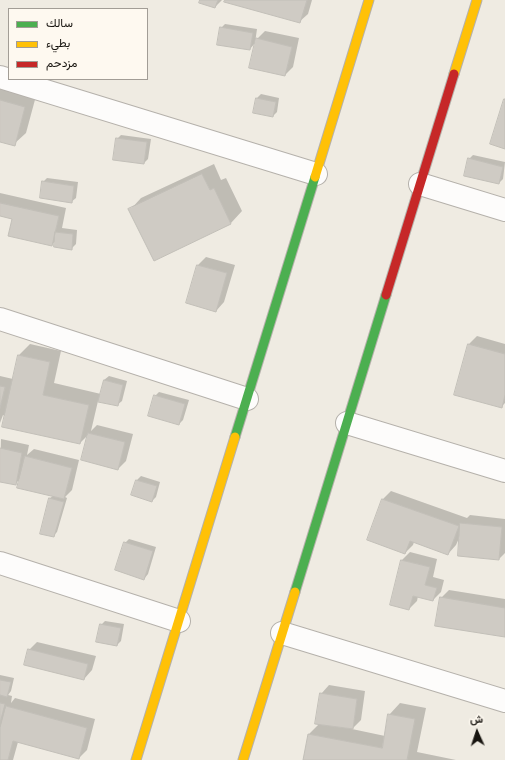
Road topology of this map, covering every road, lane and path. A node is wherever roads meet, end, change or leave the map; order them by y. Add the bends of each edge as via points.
1 (369, 0) edge
2 (477, 0) edge
3 (10, 80) edge
4 (316, 174) junction
5 (420, 184) junction
6 (505, 210) edge
7 (0, 318) edge
8 (247, 398) junction
9 (347, 423) junction
10 (505, 471) edge
11 (0, 563) edge
12 (179, 621) junction
13 (282, 633) junction
14 (505, 702) edge
15 (136, 760) edge
16 (244, 760) edge

1 - 4 street
2 - 5 street
3 - 4 street
4 - 8 street
5 - 6 street
5 - 9 street
7 - 8 street
8 - 12 street
9 - 10 street
9 - 13 street
11 - 12 street
12 - 15 street
13 - 14 street
13 - 16 street

